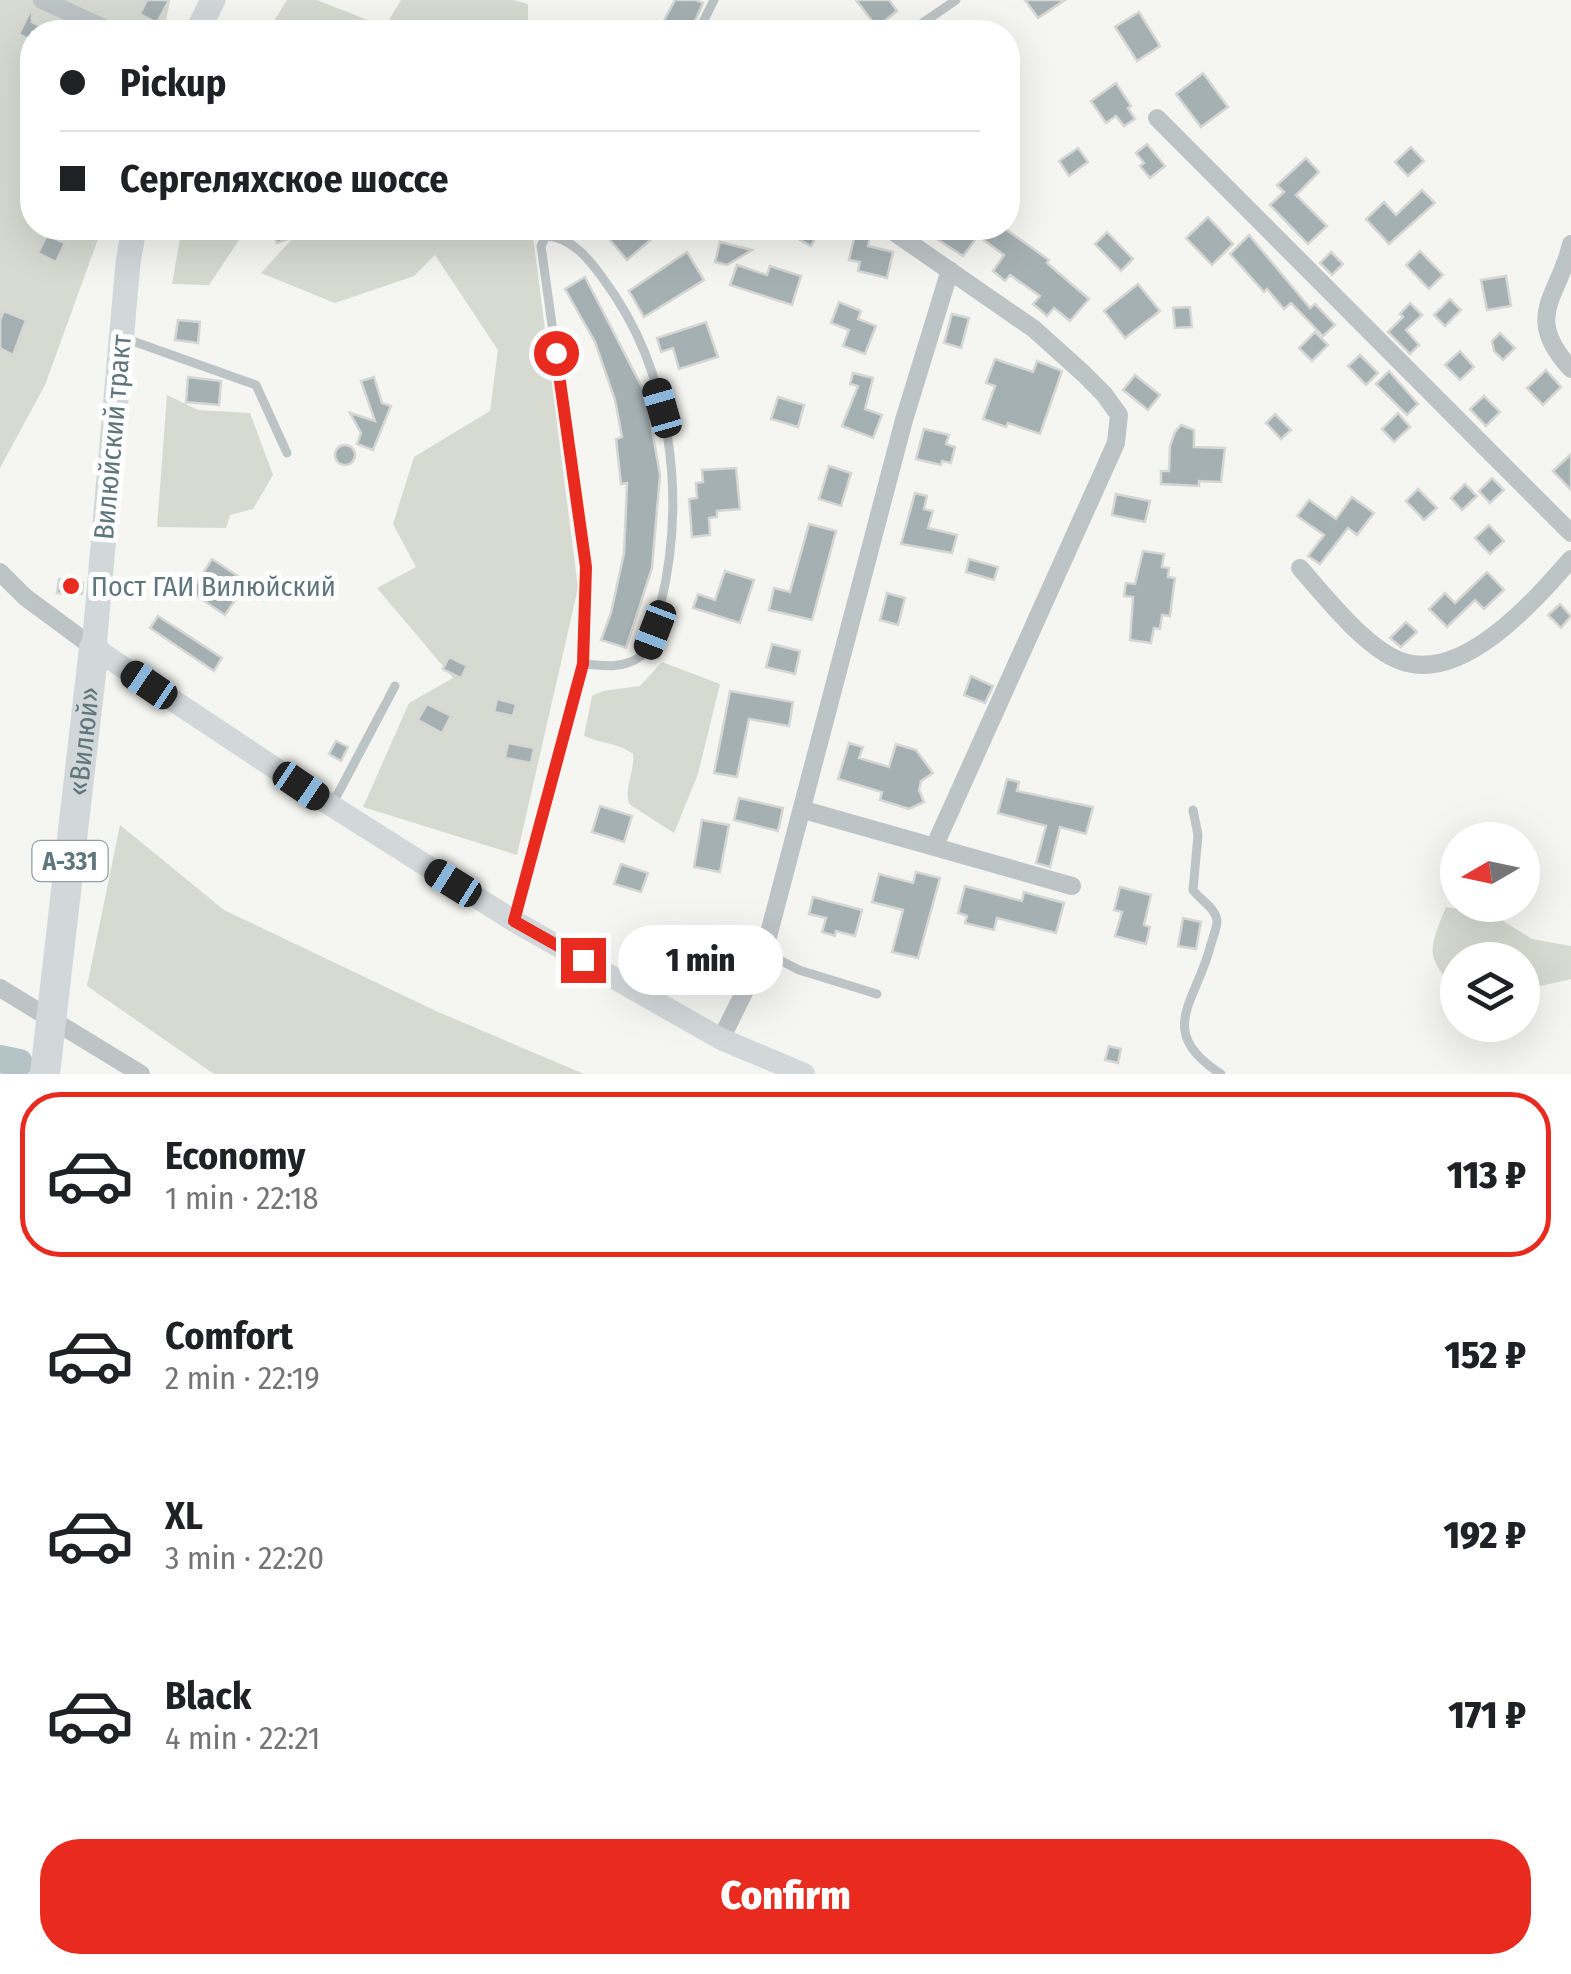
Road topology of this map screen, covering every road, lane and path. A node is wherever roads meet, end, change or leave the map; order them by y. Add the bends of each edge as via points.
1 (42, 0) edge
2 (956, 0) edge
3 (86, 20) edge
4 (927, 20) edge
5 (1157, 118) dead end
6 (133, 240) edge
7 (542, 240) edge
8 (567, 240) edge
9 (906, 240) edge
10 (1571, 244) edge
11 (950, 270) junction
12 (121, 337) junction
13 (1571, 368) edge
14 (287, 453) dead end
15 (1571, 533) edge
16 (1571, 560) edge
17 (1300, 568) dead end
18 (0, 572) edge
19 (0, 596) edge
20 (24, 596) junction
21 (94, 648) junction
22 (583, 664) junction
23 (395, 686) dead end
24 (332, 806) junction
25 (804, 810) junction
26 (1192, 810) dead end
27 (935, 846) junction
28 (1072, 886) dead end
29 (514, 921) junction
30 (764, 952) junction
31 (0, 988) edge
32 (877, 994) dead end
33 (52, 1016) junction
34 (721, 1039) junction
35 (45, 1074) edge
36 (141, 1074) edge
37 (804, 1074) edge
38 (1221, 1074) edge

1 - 3 street
2 - 4 lane
5 - 15 street
6 - 12 main road, Вилюйский тракт / А-331
7 - 22 lane via 586,567
8 - 22 lane via 593,264 648,361 670,454 674,511 670,559 646,653 629,664
9 - 11 street
10 - 13 street via 1546,310 1550,338
11 - 25 street via 904,420
11 - 27 street via 1084,374 1113,405 1120,427
12 - 14 lane via 256,384
12 - 21 main road, Вилюйский тракт / А-331
16 - 17 street via 1498,634 1440,662 1419,664 1401,661 1372,641
18 - 20 street
19 - 20 street
20 - 21 street
21 - 24 main road
21 - 33 highway, «Вилюй» / А-331
22 - 29 lane
23 - 24 lane
24 - 29 main road
25 - 27 street
25 - 30 street
26 - 38 lane via 1198,835 1193,890 1217,919 1182,1023 1193,1052
27 - 28 street
29 - 34 main road
30 - 32 lane via 798,970
30 - 34 street
31 - 33 street
33 - 35 highway, «Вилюй» / А-331
33 - 36 street
34 - 37 main road

